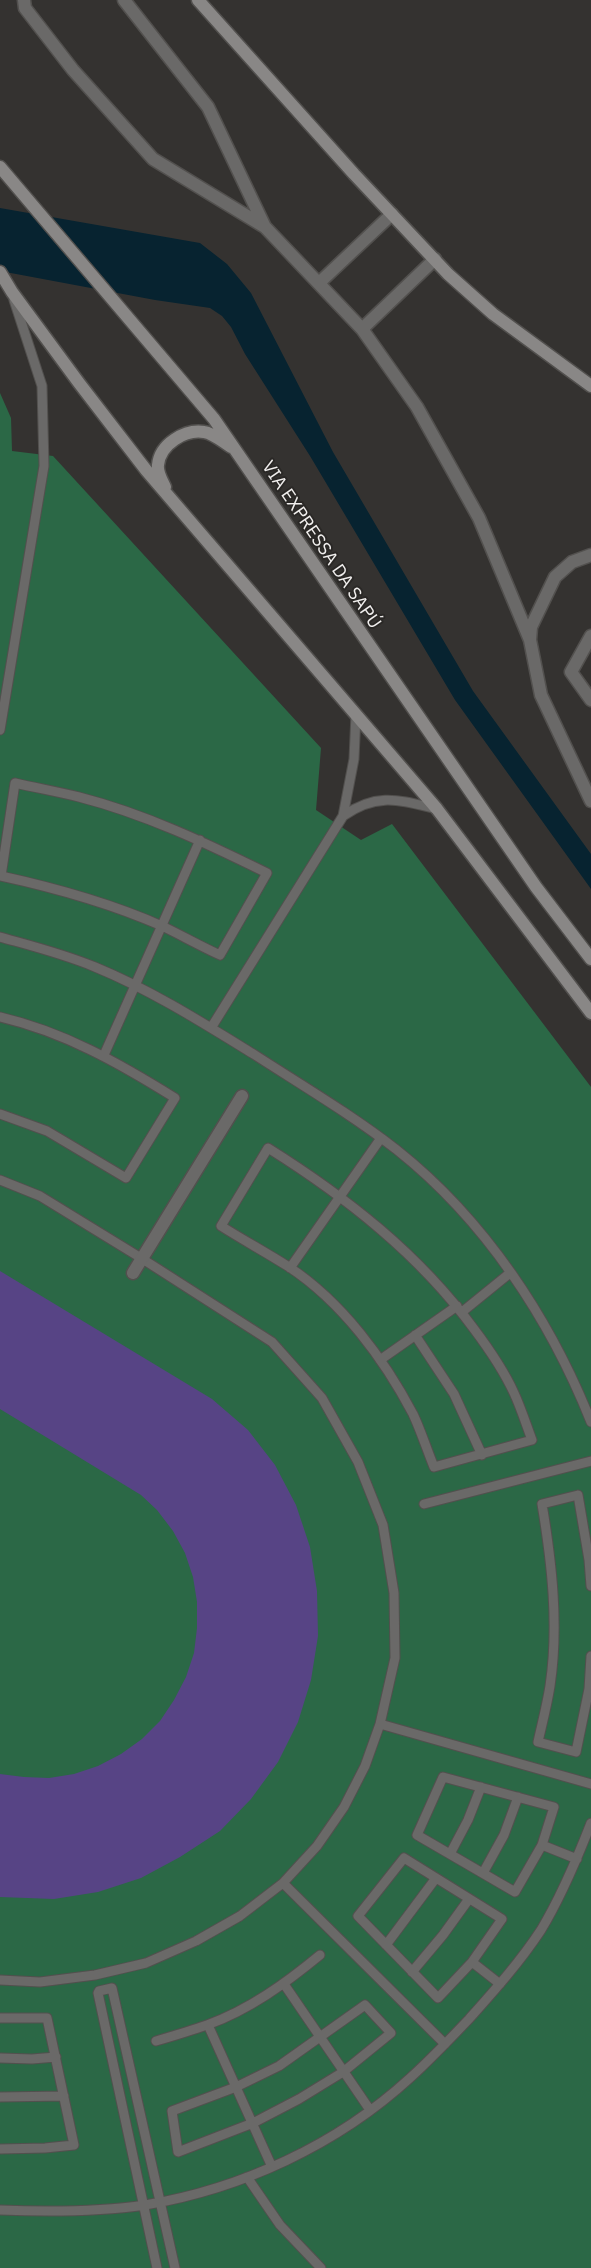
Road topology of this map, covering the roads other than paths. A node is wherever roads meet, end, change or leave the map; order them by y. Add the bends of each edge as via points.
1 (24, 0) edge
2 (124, 0) edge
3 (198, 0) edge
4 (0, 168) edge
5 (392, 214) junction
6 (265, 227) junction
7 (435, 259) junction
8 (0, 272) edge
9 (318, 283) junction
10 (12, 292) junction
11 (362, 329) junction
12 (591, 386) edge
13 (235, 449) junction
14 (174, 504) junction
15 (591, 555) edge
16 (591, 636) edge
17 (530, 640) junction
18 (591, 700) edge
19 (356, 714) junction
20 (0, 730) edge
21 (591, 801) edge
22 (437, 810) junction
23 (343, 816) junction
24 (200, 840) junction
25 (162, 926) junction
26 (0, 937) edge
27 (591, 959) edge
28 (134, 986) junction
29 (591, 1013) edge
30 (0, 1016) edge
31 (211, 1028) junction
32 (104, 1055) junction
33 (242, 1096) dead end
34 (0, 1114) edge
35 (381, 1138) junction
36 (0, 1180) edge
37 (340, 1197) junction
38 (141, 1258) junction
39 (290, 1268) junction
40 (133, 1273) dead end
41 (510, 1273) junction
42 (459, 1309) junction
43 (415, 1335) junction
44 (380, 1360) junction
45 (591, 1422) edge
46 (482, 1455) junction
47 (591, 1461) edge
48 (424, 1504) dead end
49 (591, 1574) edge
50 (591, 1586) edge
51 (591, 1656) edge
52 (590, 1690) edge
53 (380, 1724) junction
54 (591, 1784) edge
55 (481, 1788) junction
56 (518, 1797) junction
57 (591, 1823) edge
58 (542, 1845) junction
59 (450, 1854) junction
60 (577, 1859) junction
61 (484, 1874) junction
62 (436, 1878) junction
63 (283, 1883) junction
64 (469, 1899) junction
65 (386, 1945) junction
66 (320, 1955) dead end
67 (472, 1962) junction
68 (412, 1972) junction
69 (0, 1980) edge
70 (284, 1984) junction
71 (500, 1984) junction
72 (0, 2018) edge
73 (208, 2025) junction
74 (320, 2039) junction
75 (156, 2041) dead end
76 (445, 2044) junction
77 (56, 2057) junction
78 (0, 2058) edge
79 (343, 2072) junction
80 (236, 2087) junction
81 (64, 2096) junction
82 (0, 2097) edge
83 (370, 2110) junction
84 (252, 2123) junction
85 (0, 2149) edge
86 (272, 2167) junction
87 (247, 2177) junction
88 (161, 2201) junction
89 (144, 2205) junction
90 (0, 2210) edge
91 (158, 2268) edge
92 (175, 2268) edge
93 (321, 2268) edge

1 - 6 street via 25,8 73,70 153,158
2 - 6 street via 208,107
3 - 5 main road
4 - 13 main road, VIA EXPRESSA DA SAPÚ via 191,390
5 - 7 main road
5 - 9 street
6 - 9 street
7 - 11 street
7 - 12 main road via 493,314
8 - 10 main road
9 - 11 street
10 - 14 main road
10 - 20 lane via 42,386 44,466
11 - 17 street via 417,407 479,518
13 - 14 main road via 206,432 180,435 160,456 158,466
13 - 27 main road, VIA EXPRESSA DA SAPÚ via 420,721 536,887
14 - 19 main road
15 - 17 street via 572,562 555,577 531,627
16 - 18 street via 571,672
17 - 21 street via 541,695
19 - 22 main road
19 - 23 lane via 354,758
22 - 23 lane via 386,799 356,807
22 - 29 main road
23 - 31 lane
24 - 25 lane
24 - 25 lane via 267,873 220,955
24 - 25 lane via 80,797 16,783 1,876 56,889
25 - 28 lane
26 - 28 lane via 53,951
28 - 31 lane
28 - 32 lane
30 - 32 lane via 67,1038
31 - 35 lane
32 - 34 lane via 175,1098 126,1178 47,1131
33 - 38 street
35 - 37 lane
35 - 41 lane via 454,1202
36 - 38 lane via 40,1196
37 - 39 lane
37 - 39 lane via 268,1148 221,1226
37 - 42 lane via 391,1238
38 - 40 street
38 - 53 lane via 272,1342 322,1398 358,1462 384,1525 394,1593 395,1658
39 - 44 lane via 350,1322
41 - 42 lane
41 - 45 lane via 543,1321
42 - 43 lane
42 - 46 lane via 490,1349 514,1392 532,1440
43 - 44 lane
43 - 46 lane via 454,1394
44 - 46 lane via 413,1416 434,1467
47 - 48 lane
49 - 50 lane
49 - 52 lane via 578,1495 542,1504 551,1562 554,1626 550,1685 538,1742 576,1752
51 - 52 lane
53 - 54 lane
53 - 63 lane via 365,1766 344,1807 317,1846
55 - 56 lane
55 - 59 lane
55 - 59 lane via 443,1778 417,1835
56 - 58 lane via 554,1807
56 - 61 lane via 504,1835
57 - 60 lane
58 - 60 lane
58 - 61 lane via 515,1892
59 - 61 lane
60 - 71 lane via 541,1930
62 - 64 lane
62 - 65 lane
62 - 65 lane via 404,1858 358,1916
63 - 69 lane via 240,1916 196,1941 146,1963 95,1975 40,1982
63 - 76 lane
64 - 67 lane via 502,1919
64 - 68 lane
65 - 68 lane
66 - 70 lane
67 - 68 lane via 438,1998
67 - 71 lane
70 - 73 lane via 243,2009
70 - 74 lane
71 - 76 lane
72 - 77 lane via 47,2018
73 - 75 lane
73 - 80 lane
74 - 79 lane
74 - 79 lane via 365,2005 391,2033
74 - 80 lane via 279,2066
76 - 83 lane via 409,2080
77 - 78 lane via 32,2060
77 - 81 lane
79 - 83 lane
79 - 84 lane
80 - 84 lane
80 - 84 lane via 172,2111 178,2152
81 - 82 lane
81 - 85 lane via 74,2145
83 - 86 lane via 324,2140
84 - 86 lane
86 - 87 lane
87 - 88 lane
87 - 93 lane via 280,2225
88 - 89 lane
88 - 89 lane via 112,1988 99,1991
88 - 92 lane
89 - 90 lane via 44,2212
89 - 91 lane

